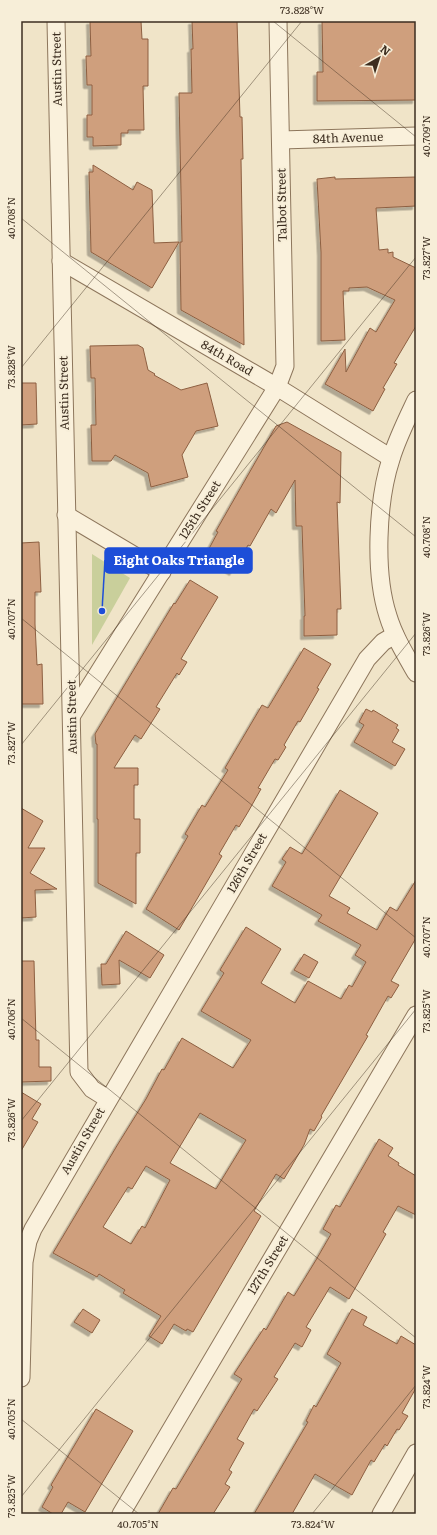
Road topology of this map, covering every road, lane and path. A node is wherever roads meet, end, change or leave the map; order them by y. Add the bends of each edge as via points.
1 (56, 21) edge
2 (278, 21) edge
3 (416, 136) edge
4 (281, 140) junction
5 (61, 261) junction
6 (277, 387) junction
7 (416, 400) edge
8 (391, 458) junction
9 (66, 515) junction
10 (162, 572) junction
11 (395, 635) junction
12 (416, 672) edge
13 (72, 715) junction
14 (416, 1015) edge
15 (108, 1099) junction
16 (21, 1378) edge
17 (416, 1453) edge
18 (120, 1514) edge
19 (381, 1514) edge

1 - 5 street, Austin Street
2 - 4 street, Talbot Street
3 - 4 street, 84th Avenue
4 - 6 street, Talbot Street via 285,366
5 - 6 street, 84th Road
5 - 9 street, Austin Street
6 - 8 street, 84th Road
6 - 10 street, 125th Street
7 - 8 street
8 - 11 street via 385,481 380,556 387,614
9 - 10 street
9 - 13 street, Austin Street
10 - 13 street, 125th Street
11 - 12 street
11 - 15 street, 126th Street via 382,642 368,659
13 - 15 street, Austin Street via 79,1072 92,1089
14 - 18 street, 127th Street
15 - 16 street, Austin Street via 39,1217 28,1241 24,1262
17 - 19 street

